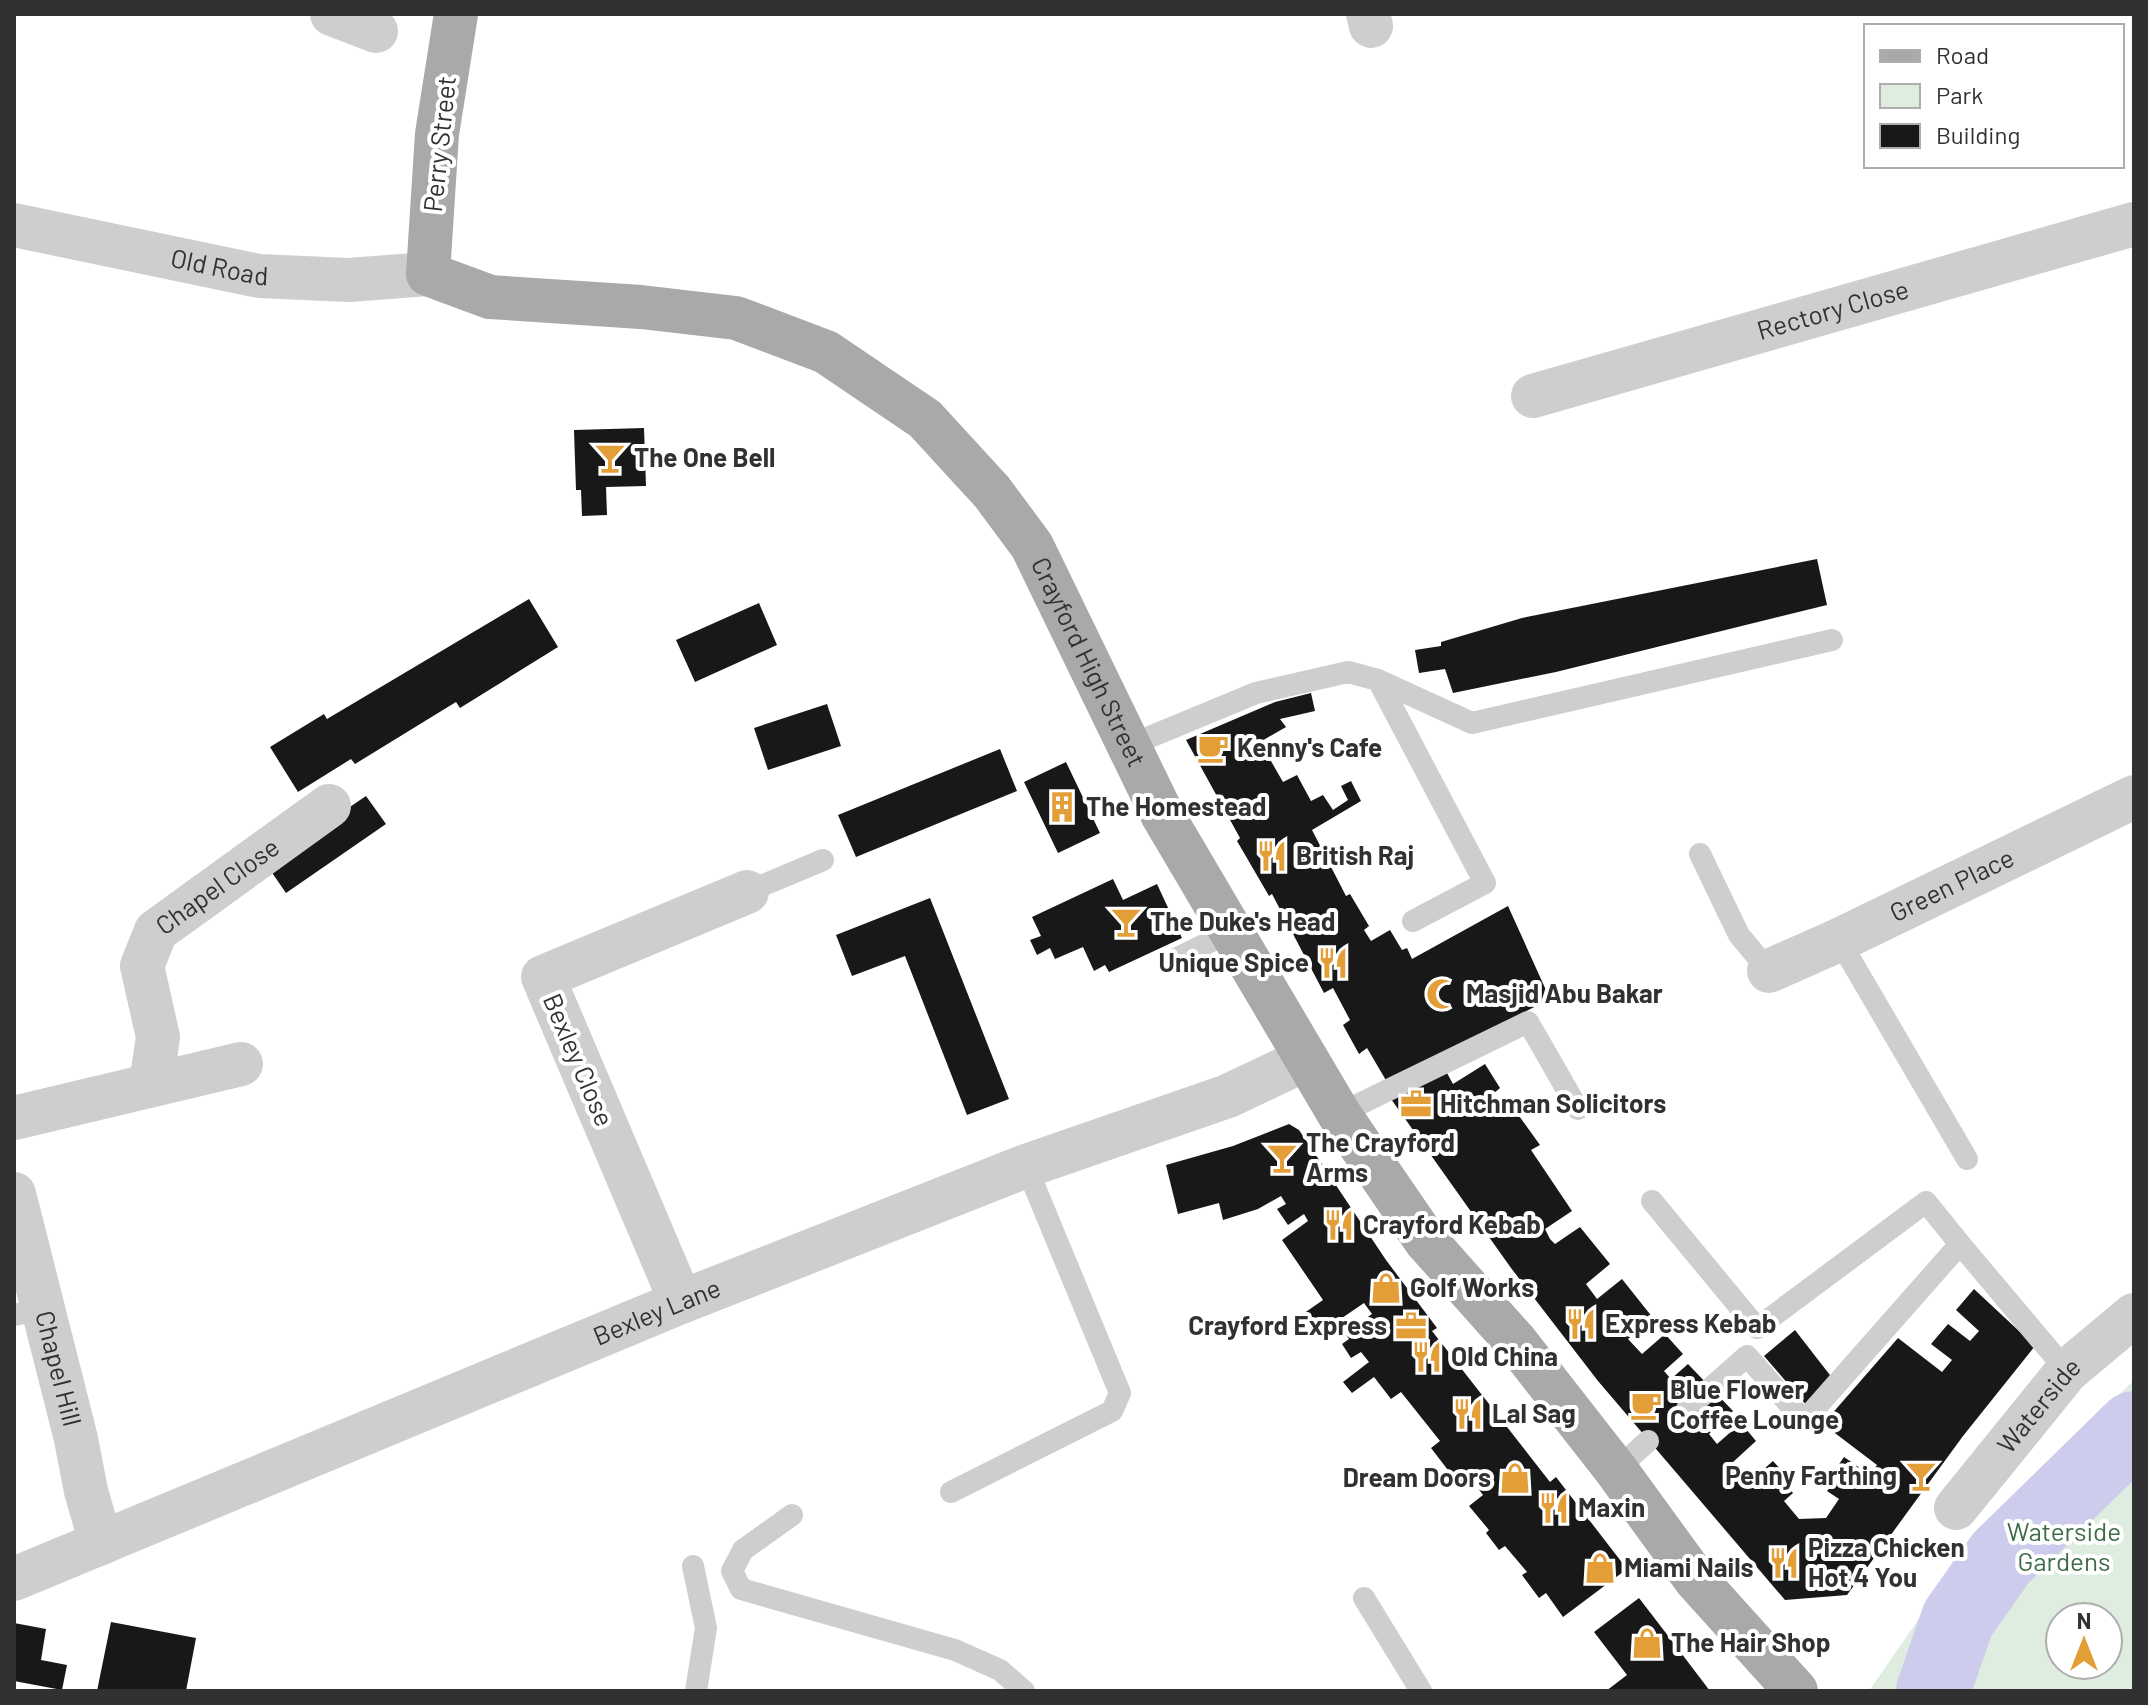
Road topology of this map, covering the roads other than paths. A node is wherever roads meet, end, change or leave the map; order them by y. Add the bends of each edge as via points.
1 (332, 14) edge
2 (456, 14) edge
3 (376, 31) dead end
4 (2134, 224) edge
5 (14, 225) edge
6 (428, 274) junction
7 (1533, 396) dead end
8 (1832, 640) dead end
9 (1378, 680) junction
10 (1128, 746) junction
11 (2134, 797) edge
12 (329, 806) dead end
13 (1700, 854) dead end
14 (823, 860) dead end
15 (747, 892) joint
16 (1413, 921) dead end
17 (1230, 932) junction
18 (1839, 940) junction
19 (1167, 963) dead end
20 (1769, 971) joint
21 (1306, 1059) junction
22 (241, 1064) dead end
23 (151, 1084) junction
24 (1578, 1109) dead end
25 (1339, 1114) junction
26 (14, 1118) edge
27 (1967, 1159) dead end
28 (1026, 1166) junction
29 (14, 1194) edge
30 (1652, 1201) dead end
31 (1960, 1244) junction
32 (681, 1302) junction
33 (28, 1312) edge
34 (2134, 1315) edge
35 (2067, 1371) junction
36 (1687, 1409) dead end
37 (1648, 1441) dead end
38 (1616, 1470) junction
39 (951, 1492) dead end
40 (1956, 1508) dead end
41 (792, 1515) dead end
42 (101, 1543) junction
43 (693, 1566) dead end
44 (14, 1579) edge
45 (1364, 1598) dead end
46 (1784, 1683) edge
47 (696, 1691) edge
48 (1024, 1691) edge
49 (1421, 1691) edge

1 - 3 street
2 - 6 main road, Perry Street via 437,134
4 - 7 street, Rectory Close
5 - 6 street, Old Road via 259,276 349,280
6 - 10 main road, Crayford High Street via 490,297 736,318 826,352 925,419 992,492 1032,546
8 - 9 lane via 1472,723
9 - 10 lane via 1348,672 1256,693
9 - 16 lane via 1485,883
10 - 17 main road, Crayford High Street
11 - 18 street, Green Place
12 - 23 street, Chapel Close via 156,931 142,966 158,1037
13 - 20 lane via 1739,935
14 - 15 lane
15 - 32 street, Bexley Close via 543,977
17 - 19 lane
17 - 21 main road, Crayford High Street
18 - 20 street, Green Place
18 - 27 lane
21 - 25 main road, Crayford High Street
21 - 28 street, Bexley Lane via 1228,1096
22 - 23 street
23 - 26 street
24 - 25 lane via 1528,1022
25 - 38 main road, Crayford High Street via 1426,1241 1516,1342
28 - 32 street, Bexley Lane
28 - 39 lane via 1120,1393 1112,1411
29 - 33 street, Chapel Hill
30 - 31 lane via 1757,1328 1926,1202
31 - 35 lane
31 - 36 lane via 1804,1421 1747,1356
32 - 42 street, Bexley Lane
33 - 42 street, Chapel Hill via 76,1439
34 - 35 street, Waterside
35 - 40 street, Waterside
37 - 38 lane
38 - 46 main road, Crayford High Street via 1696,1580
41 - 48 lane via 743,1550 732,1571 741,1589 955,1650 1000,1670
42 - 44 street, Bexley Lane
43 - 47 lane via 706,1628
45 - 49 lane

